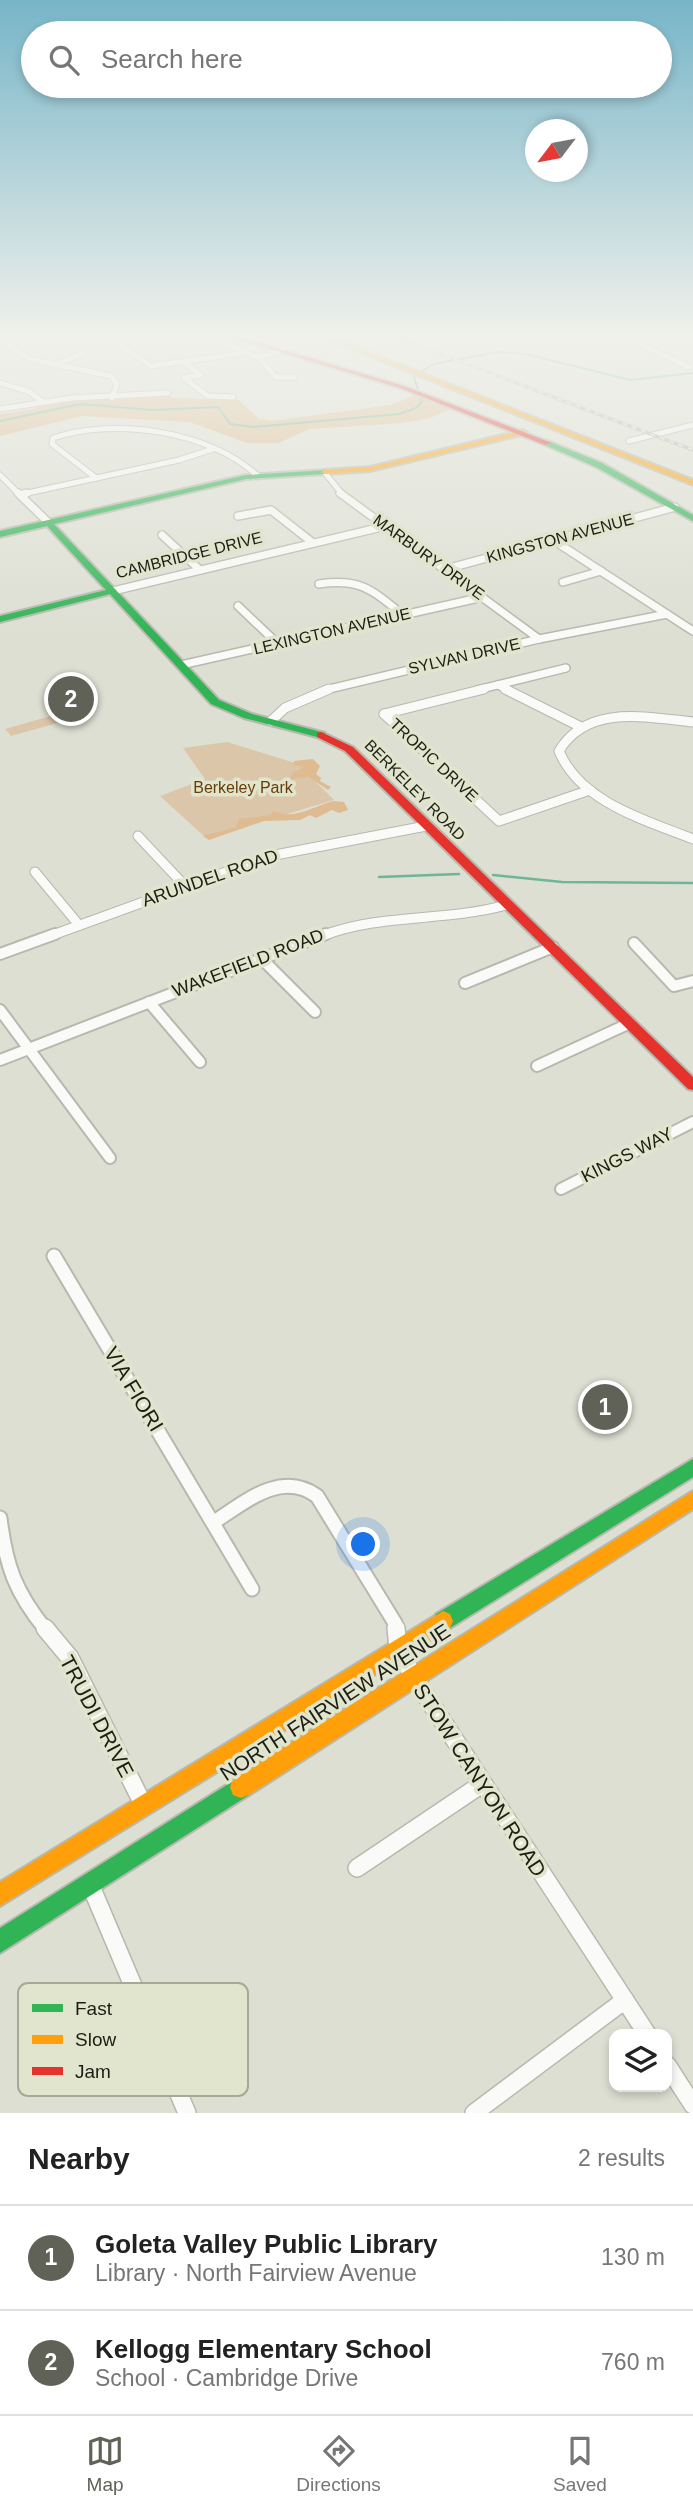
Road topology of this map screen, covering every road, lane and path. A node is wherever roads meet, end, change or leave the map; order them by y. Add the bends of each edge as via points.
1 (58, 437) edge
2 (165, 437) edge
3 (504, 437) edge
4 (534, 437) edge
5 (581, 437) edge
6 (593, 437) edge
7 (647, 437) edge
8 (629, 441) dead end
9 (213, 449) junction
10 (325, 472) junction
11 (0, 475) edge
12 (257, 475) junction
13 (693, 475) edge
14 (96, 478) junction
15 (693, 483) edge
16 (23, 494) junction
17 (675, 507) junction
18 (238, 516) dead end
19 (693, 518) edge
20 (49, 523) junction
21 (386, 526) junction
22 (0, 534) edge
23 (162, 535) dead end
24 (553, 540) junction
25 (313, 543) junction
26 (446, 569) junction
27 (200, 570) junction
28 (601, 571) junction
29 (564, 582) dead end
30 (319, 584) dead end
31 (113, 591) junction
32 (483, 597) junction
33 (238, 606) dead end
34 (667, 614) junction
35 (403, 615) junction
36 (0, 619) edge
37 (693, 632) edge
38 (538, 639) junction
39 (277, 643) junction
40 (181, 665) junction
41 (566, 668) dead end
42 (498, 685) junction
43 (271, 721) junction
44 (693, 722) edge
45 (581, 727) junction
46 (590, 790) junction
47 (426, 826) junction
48 (138, 836) dead end
49 (693, 839) edge
50 (35, 872) dead end
51 (185, 886) junction
52 (506, 905) junction
53 (79, 925) junction
54 (634, 943) dead end
55 (553, 947) junction
56 (0, 954) edge
57 (260, 957) junction
58 (693, 981) edge
59 (465, 983) dead end
60 (149, 1002) junction
61 (0, 1010) edge
62 (315, 1012) dead end
63 (630, 1023) junction
64 (29, 1048) junction
65 (0, 1060) edge
66 (200, 1062) dead end
67 (537, 1066) dead end
68 (693, 1085) edge
69 (693, 1122) edge
70 (110, 1158) dead end
71 (561, 1189) dead end
72 (54, 1256) dead end
73 (693, 1466) edge
74 (693, 1499) edge
75 (0, 1518) edge
76 (214, 1522) junction
77 (252, 1589) dead end
78 (398, 1648) junction
79 (413, 1676) junction
80 (482, 1784) junction
81 (143, 1804) junction
82 (356, 1868) dead end
83 (89, 1884) junction
84 (0, 1895) edge
85 (0, 1941) edge
86 (131, 1983) edge
87 (625, 2000) junction
88 (644, 2029) edge
89 (672, 2073) edge
90 (180, 2096) edge
91 (693, 2105) edge
92 (187, 2113) edge
93 (474, 2113) edge

1 - 14 street via 52,443
2 - 9 street
3 - 10 main road via 375,468
4 - 17 main road via 599,465
5 - 15 main road
6 - 13 main road
7 - 8 street
9 - 12 street
9 - 14 street
10 - 12 main road
10 - 21 street, MARBURY DRIVE via 331,486
11 - 16 street, BERKELEY ROAD
12 - 20 main road
14 - 16 street
16 - 20 street, BERKELEY ROAD
17 - 19 main road
17 - 24 street, KINGSTON AVENUE
18 - 25 street via 271,510
20 - 22 main road
20 - 31 main road, BERKELEY ROAD
21 - 25 street, CAMBRIDGE DRIVE
21 - 26 street, MARBURY DRIVE
23 - 27 street
24 - 26 street, KINGSTON AVENUE
24 - 28 street
25 - 27 street, CAMBRIDGE DRIVE
26 - 32 street, MARBURY DRIVE
27 - 31 street, CAMBRIDGE DRIVE
28 - 29 street
28 - 34 street
30 - 35 street via 359,582
31 - 36 main road, CAMBRIDGE DRIVE
31 - 40 main road, BERKELEY ROAD
32 - 35 street, LEXINGTON AVENUE
32 - 38 street, MARBURY DRIVE
33 - 39 street
34 - 37 street
34 - 38 street, SYLVAN DRIVE
35 - 39 street, LEXINGTON AVENUE
38 - 43 street, SYLVAN DRIVE via 327,689 285,708
39 - 40 street, LEXINGTON AVENUE
40 - 43 main road, BERKELEY ROAD via 215,702 241,715
41 - 42 street, TROPIC DRIVE
42 - 45 street
42 - 46 street, TROPIC DRIVE via 384,714 499,821
43 - 47 main road, BERKELEY ROAD via 307,729 343,745
44 - 45 street via 618,718
45 - 46 street via 559,751 565,770
46 - 49 street
47 - 51 street, ARUNDEL ROAD via 297,849
47 - 52 main road, BERKELEY ROAD
48 - 51 street
50 - 53 street
51 - 53 street, ARUNDEL ROAD
52 - 55 main road, BERKELEY ROAD
52 - 57 street, WAKEFIELD ROAD via 447,919 363,922
53 - 56 street, ARUNDEL ROAD
54 - 58 street via 674,986
55 - 59 street
55 - 63 main road, BERKELEY ROAD
57 - 60 street, WAKEFIELD ROAD
57 - 62 street
60 - 64 street, WAKEFIELD ROAD
60 - 66 street
61 - 64 street
63 - 67 street
63 - 68 main road, BERKELEY ROAD
64 - 65 street, WAKEFIELD ROAD
64 - 70 street
69 - 71 street, KINGS WAY
72 - 76 street, VIA FIORI
73 - 78 main road, NORTH FAIRVIEW AVENUE
74 - 79 main road, NORTH FAIRVIEW AVENUE
75 - 81 street, TRUDI DRIVE via 5,1559 16,1588 70,1658
76 - 77 street, VIA FIORI
76 - 78 street, STOW CANYON ROAD via 277,1486 304,1485 317,1496 376,1590 395,1623
78 - 79 street, STOW CANYON ROAD
78 - 81 main road, NORTH FAIRVIEW AVENUE
79 - 80 street, STOW CANYON ROAD
79 - 83 main road, NORTH FAIRVIEW AVENUE
80 - 82 street
80 - 87 street, STOW CANYON ROAD
81 - 84 main road, NORTH FAIRVIEW AVENUE
83 - 85 main road, NORTH FAIRVIEW AVENUE
83 - 86 street
87 - 88 street, STOW CANYON ROAD
87 - 93 street
89 - 91 street
90 - 92 street

